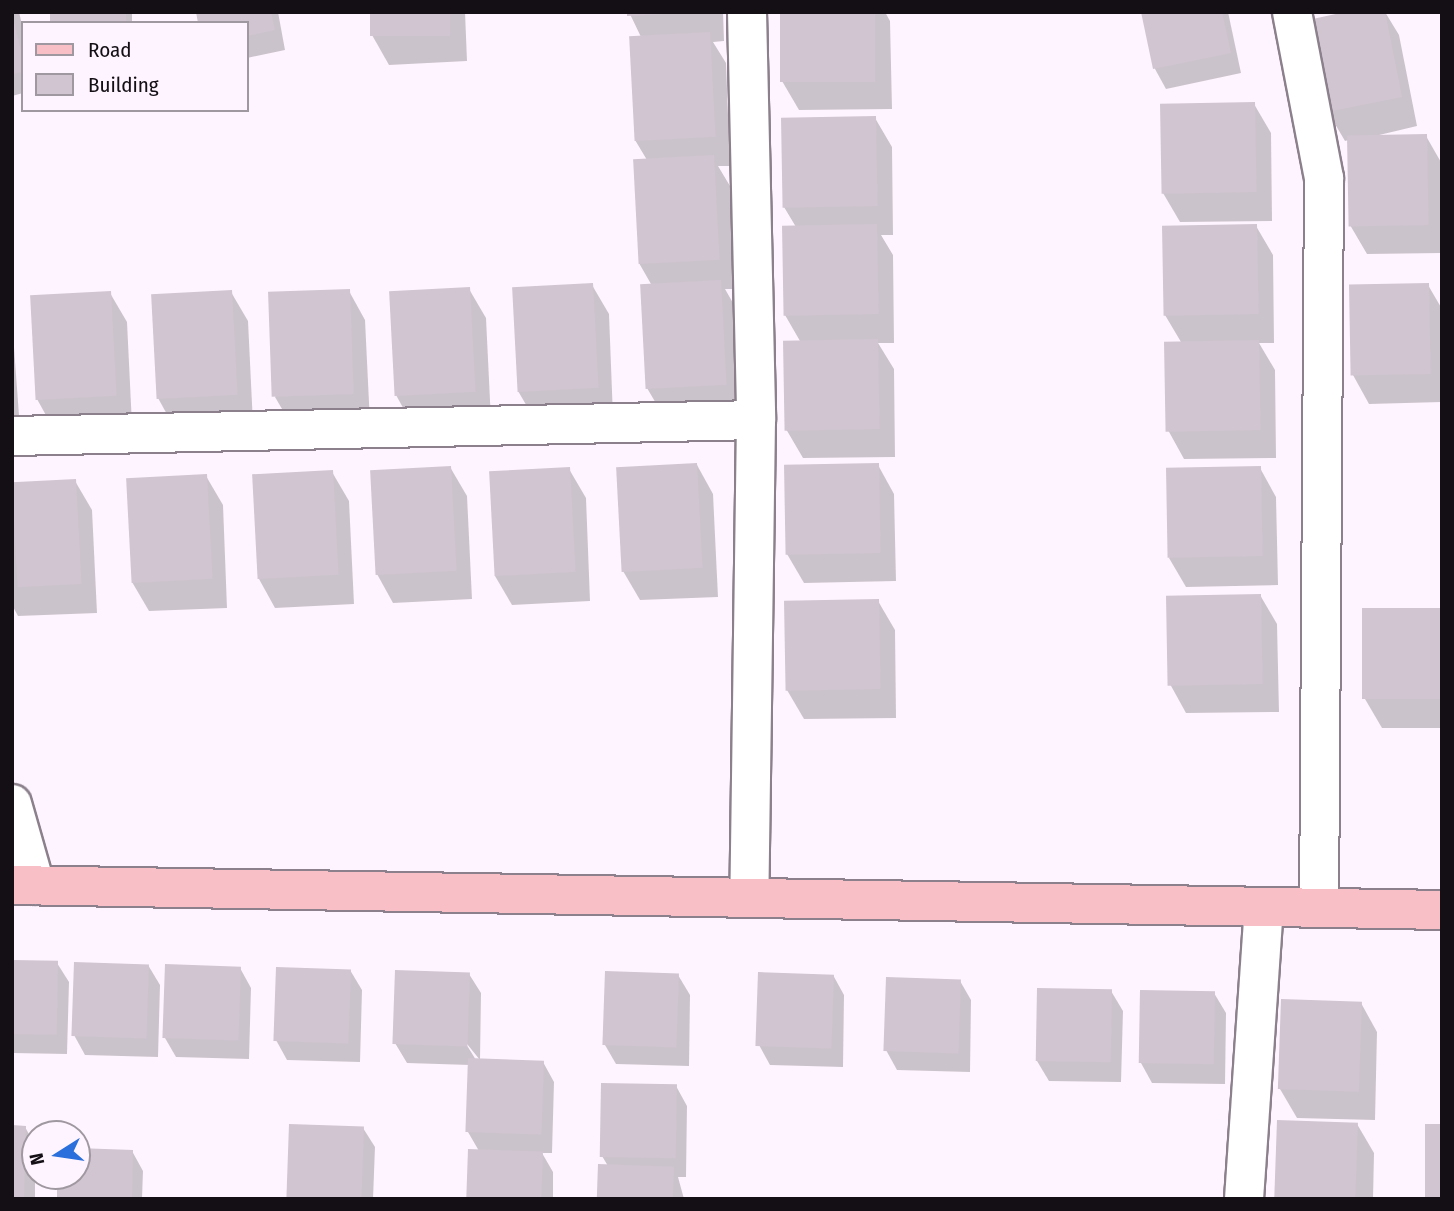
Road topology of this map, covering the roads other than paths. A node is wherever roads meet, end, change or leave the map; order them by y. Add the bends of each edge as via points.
1 (747, 12) edge
2 (1292, 12) edge
3 (756, 420) junction
4 (12, 436) edge
5 (12, 804) edge
6 (24, 885) edge
7 (749, 897) junction
8 (1264, 908) junction
9 (1319, 908) junction
10 (1442, 910) edge
11 (1244, 1199) edge

1 - 3 street
2 - 9 street via 1324,178
3 - 4 street
3 - 7 street
5 - 6 street
6 - 7 main road
7 - 8 main road
8 - 9 main road
8 - 11 street
9 - 10 main road

